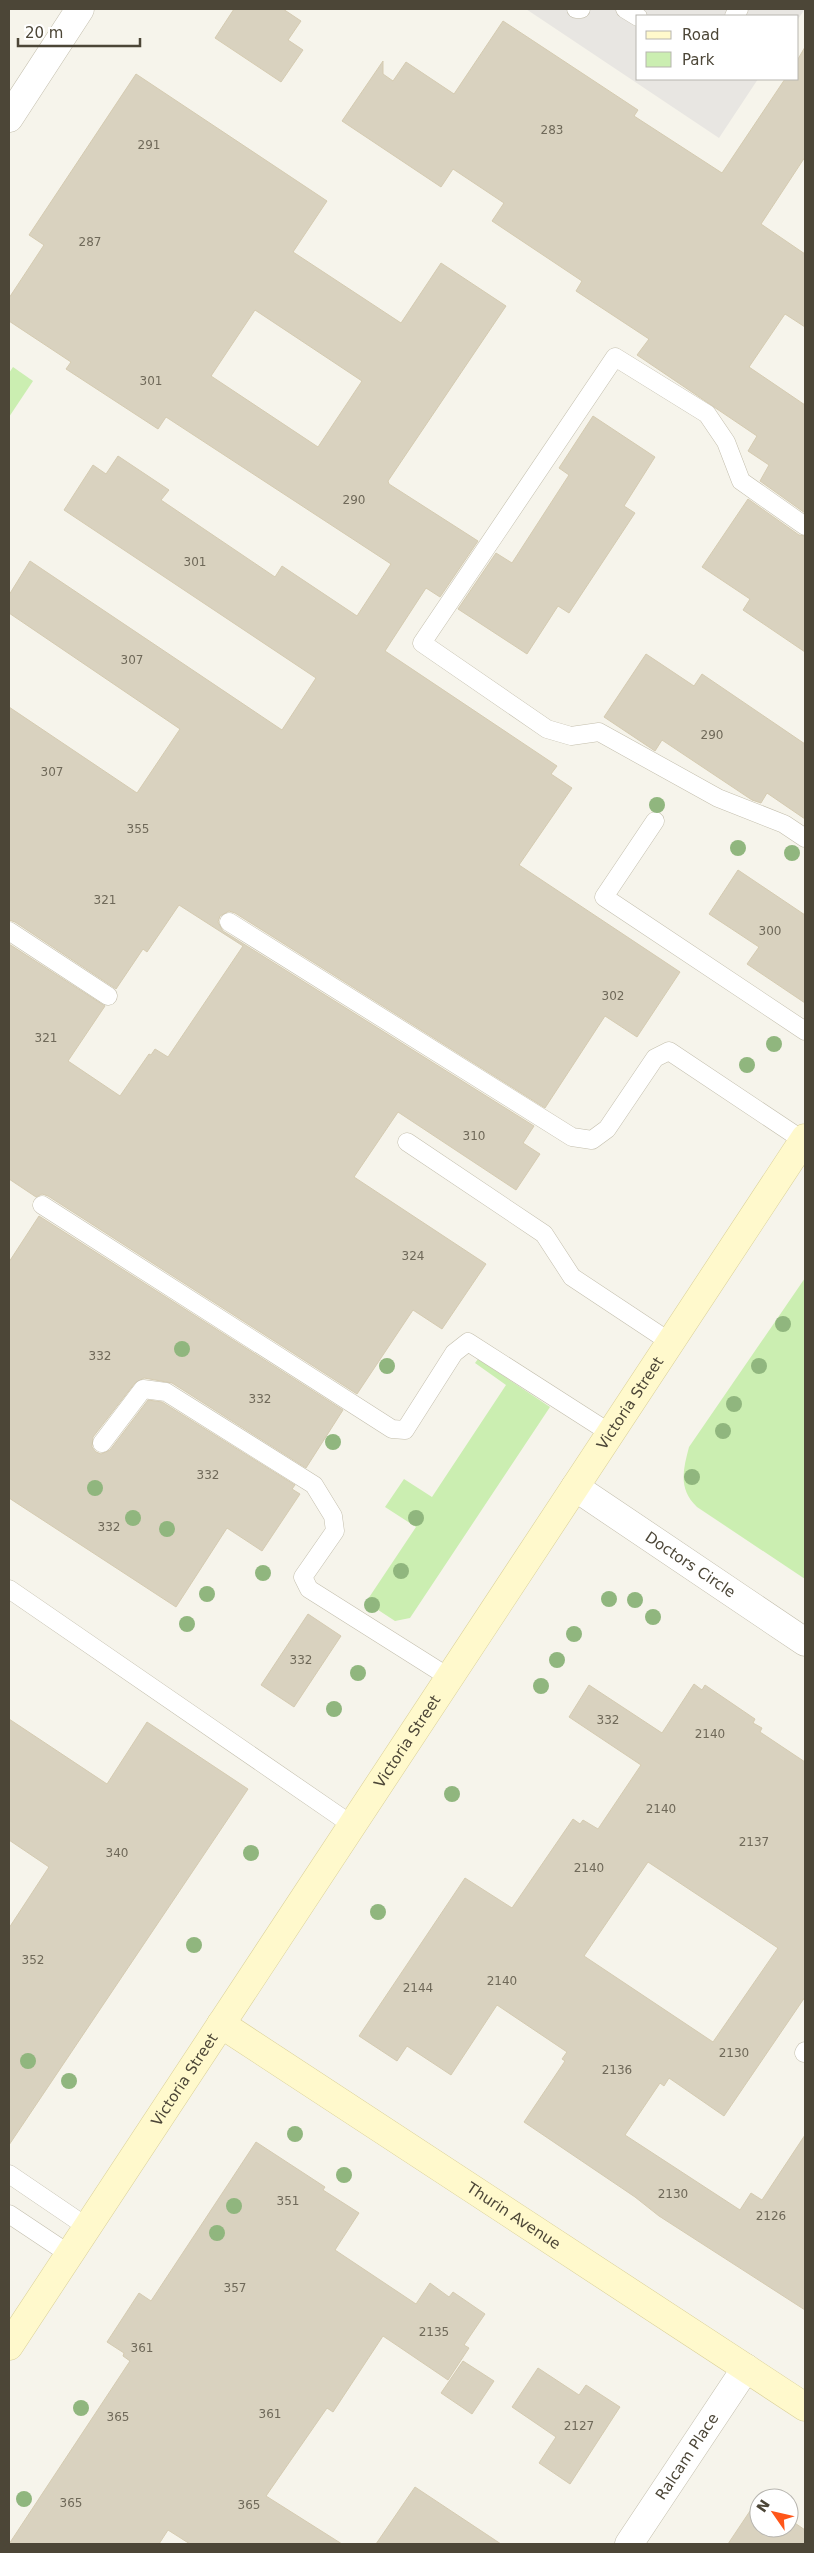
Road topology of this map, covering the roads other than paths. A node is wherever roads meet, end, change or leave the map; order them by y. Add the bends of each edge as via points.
1 (80, 9) edge
2 (576, 9) edge
3 (581, 9) edge
4 (625, 9) edge
5 (636, 16) edge
6 (9, 118) edge
7 (805, 526) edge
8 (654, 821) dead end
9 (805, 838) edge
10 (230, 922) dead end
11 (9, 931) edge
12 (108, 996) dead end
13 (805, 1031) edge
14 (804, 1139) edge
15 (407, 1142) dead end
16 (42, 1205) dead end
17 (670, 1342) junction
18 (610, 1433) junction
19 (102, 1442) dead end
20 (575, 1486) junction
21 (9, 1589) edge
22 (805, 1642) edge
23 (450, 1678) junction
24 (352, 1825) junction
25 (221, 2024) junction
26 (9, 2174) edge
27 (9, 2214) edge
28 (87, 2227) junction
29 (69, 2254) junction
30 (9, 2346) edge
31 (746, 2368) junction
32 (805, 2408) edge
33 (628, 2544) edge

1 - 6 street
2 - 3 lane
4 - 5 lane
7 - 9 lane via 741,481 726,442 706,414 615,357 422,644 547,729 571,736 599,732 718,798 784,824
8 - 13 lane via 604,897
10 - 14 lane via 572,1137 592,1140 607,1129 655,1058 669,1051
11 - 12 lane
14 - 17 main road, Victoria Street
15 - 17 lane via 544,1234 572,1277
16 - 18 lane via 392,1429 404,1430 454,1353 468,1342
17 - 18 main road, Victoria Street
18 - 20 main road, Victoria Street
19 - 23 lane via 143,1389 166,1392 314,1486 333,1516 335,1531 303,1576 309,1589
20 - 22 street, Doctors Circle
20 - 23 main road, Victoria Street
21 - 24 lane
23 - 24 main road, Victoria Street
24 - 25 main road, Victoria Street
25 - 28 main road, Victoria Street
25 - 31 main road, Thurin Avenue
26 - 28 lane
27 - 29 lane
28 - 29 main road, Victoria Street
29 - 30 main road, Victoria Street
31 - 32 main road, Thurin Avenue
31 - 33 street, Ralcam Place

